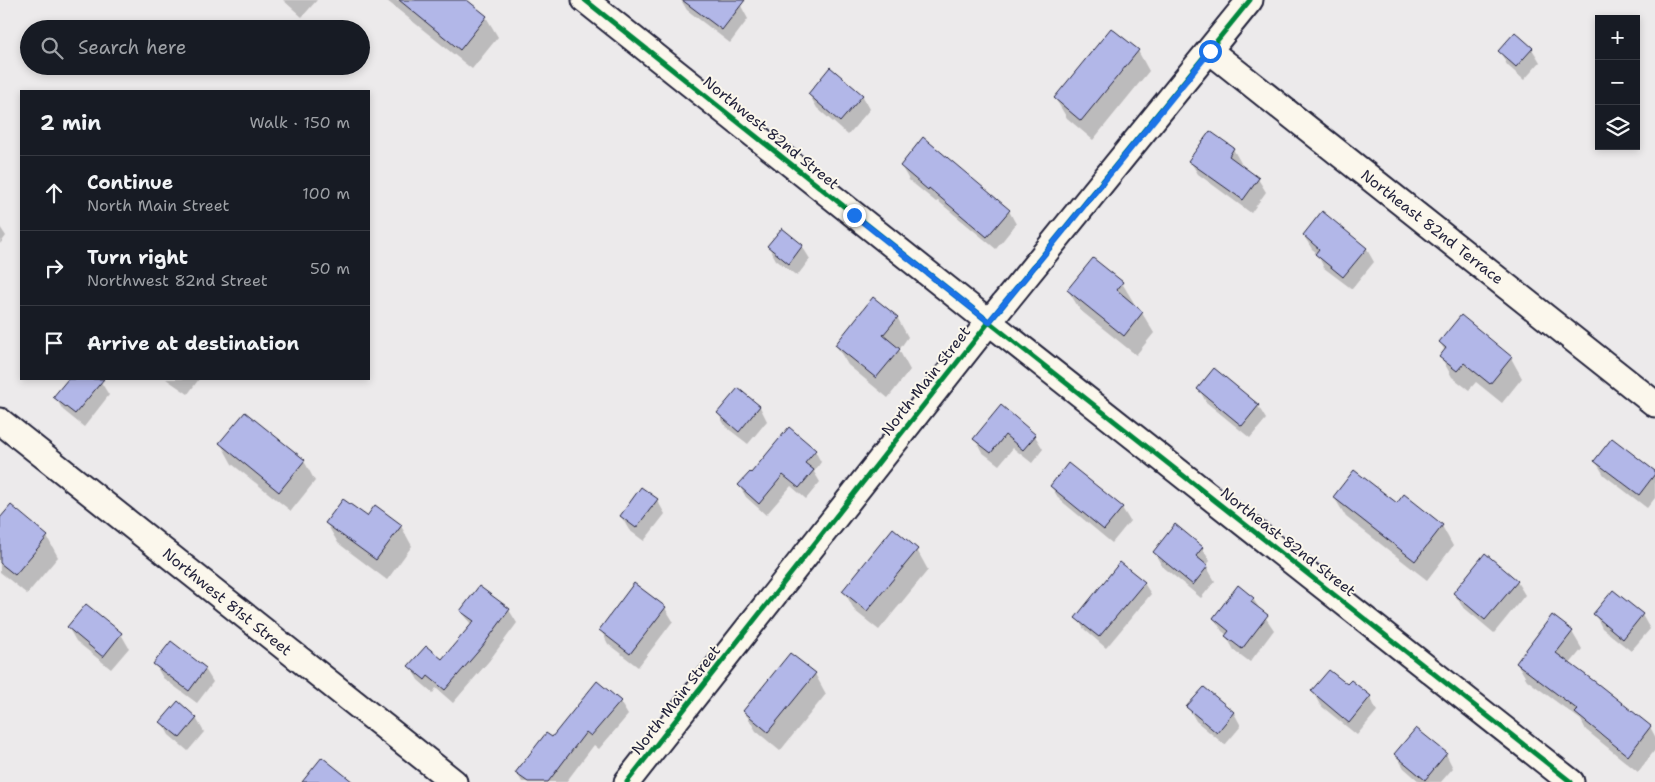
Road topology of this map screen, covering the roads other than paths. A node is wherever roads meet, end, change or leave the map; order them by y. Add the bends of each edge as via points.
1 (585, 0) edge
2 (1250, 0) edge
3 (1210, 51) junction
4 (989, 322) junction
5 (1655, 404) edge
6 (0, 421) edge
7 (454, 782) edge
8 (627, 782) edge
9 (1571, 782) edge

1 - 4 street, Northwest 82nd Street
2 - 3 street, North Main Street
3 - 4 street, North Main Street
3 - 5 street, Northeast 82nd Terrace
4 - 8 street, North Main Street
4 - 9 street, Northeast 82nd Street
6 - 7 street, Northwest 81st Street

